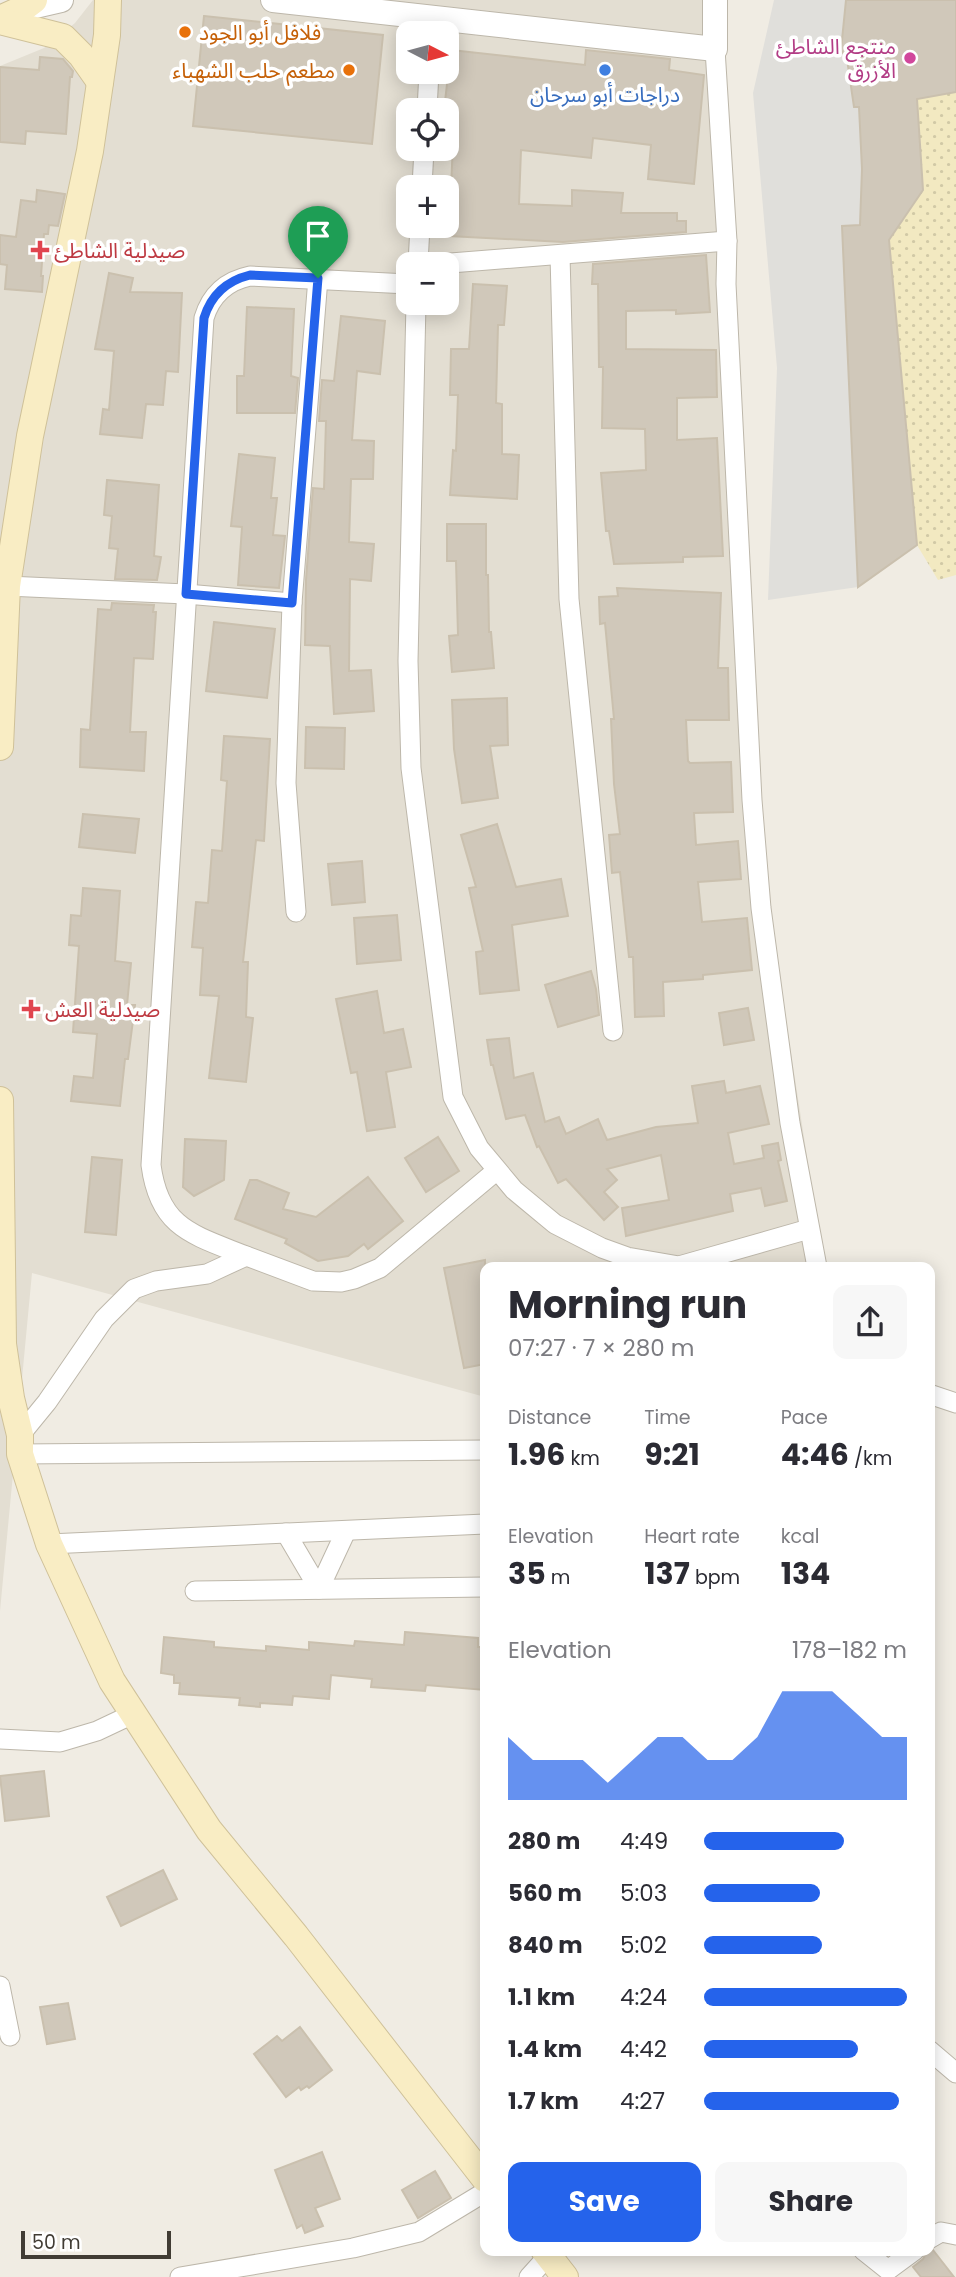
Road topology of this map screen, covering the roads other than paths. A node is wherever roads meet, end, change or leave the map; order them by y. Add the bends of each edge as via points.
1 (61, 0) edge
2 (108, 0) edge
3 (273, 0) edge
4 (715, 0) edge
5 (14, 12) edge
6 (401, 21) edge
7 (459, 28) edge
8 (715, 49) junction
9 (100, 82) junction
10 (727, 241) junction
11 (560, 255) junction
12 (459, 262) edge
13 (318, 278) junction
14 (396, 283) edge
15 (416, 315) edge
16 (7, 586) junction
17 (186, 594) junction
18 (292, 603) junction
19 (3, 619) edge
20 (0, 747) edge
21 (296, 912) dead end
22 (613, 1031) dead end
23 (0, 1100) edge
24 (496, 1171) junction
25 (809, 1229) junction
26 (246, 1256) junction
27 (650, 1262) edge
28 (693, 1262) edge
29 (816, 1262) edge
30 (2, 1344) edge
31 (935, 1396) edge
32 (956, 1403) edge
33 (13, 1427) edge
34 (480, 1450) edge
35 (480, 1524) edge
36 (346, 1531) junction
37 (286, 1533) junction
38 (48, 1544) junction
39 (480, 1587) edge
40 (319, 1589) junction
41 (195, 1591) dead end
42 (133, 1714) junction
43 (0, 1739) edge
44 (0, 1986) edge
45 (10, 2036) dead end
46 (935, 2055) edge
47 (956, 2073) edge
48 (480, 2173) edge
49 (480, 2195) edge
50 (956, 2235) edge
51 (935, 2236) edge
52 (544, 2256) edge
53 (548, 2256) edge
54 (870, 2256) edge
55 (908, 2256) edge
56 (890, 2273) edge
57 (180, 2277) edge
58 (530, 2277) edge
59 (565, 2277) edge

1 - 5 street
2 - 9 main road
3 - 6 street
4 - 8 street
5 - 9 main road via 63,37
7 - 8 street
8 - 10 street
9 - 16 main road via 90,152 30,436
10 - 11 street
10 - 25 street via 752,800 774,1016
11 - 12 street
11 - 22 street via 569,599
13 - 14 street
13 - 17 street via 250,275 220,290 207,308
13 - 18 street
15 - 24 street via 408,662 411,768 453,1097
16 - 17 street
16 - 19 main road
17 - 18 street
17 - 26 street via 151,1165 163,1206 182,1228
18 - 21 street via 286,783
19 - 20 main road
23 - 30 main road
24 - 26 street via 391,1259 354,1279 313,1281
24 - 27 street via 555,1224 602,1248
25 - 28 street
25 - 29 street
26 - 33 street via 208,1274 134,1289 104,1319 47,1402
30 - 33 main road
31 - 32 street
33 - 34 street
33 - 38 main road
35 - 36 street
36 - 37 street
36 - 40 street
37 - 38 street
37 - 40 street
38 - 42 main road via 112,1681
39 - 40 street
40 - 41 street
42 - 43 street via 60,1742
42 - 48 main road via 208,1830
44 - 45 street
46 - 47 street
49 - 57 street via 419,2232 353,2248
50 - 51 street
52 - 58 street
53 - 59 main road
54 - 56 street
55 - 56 street

